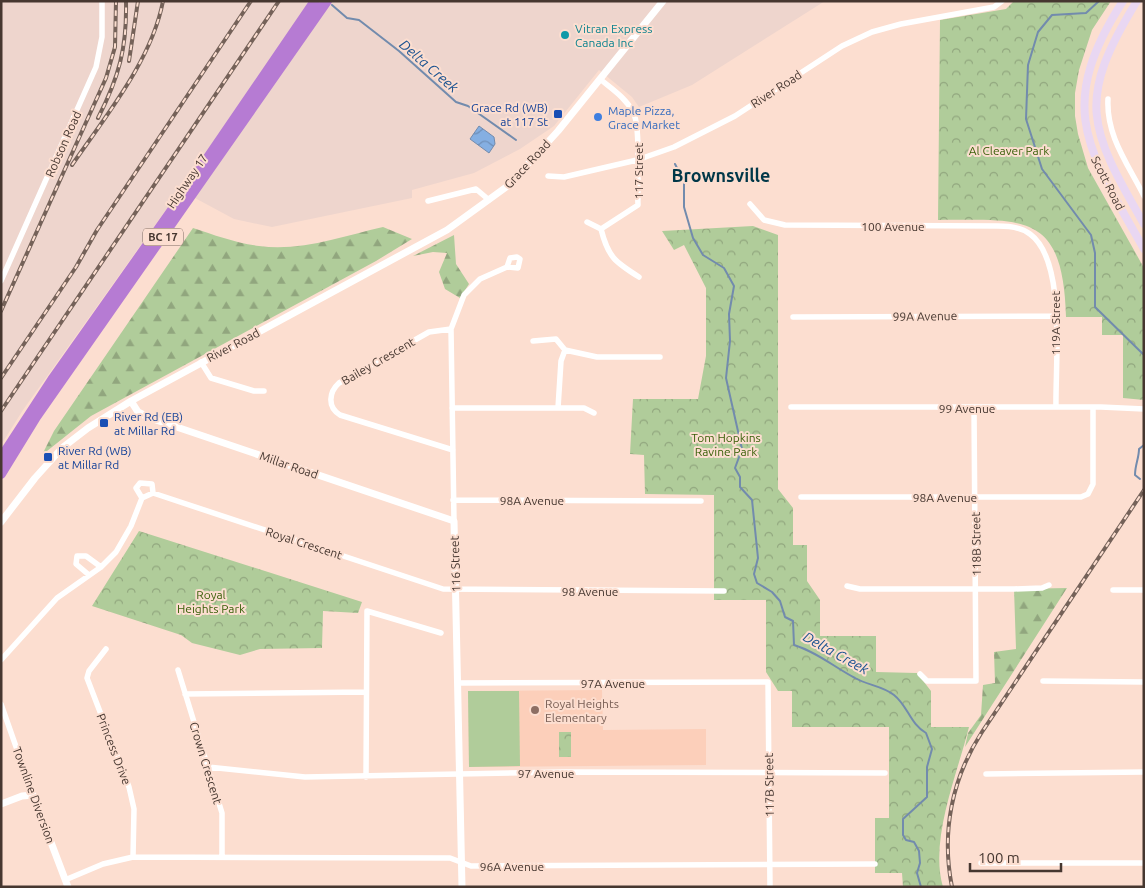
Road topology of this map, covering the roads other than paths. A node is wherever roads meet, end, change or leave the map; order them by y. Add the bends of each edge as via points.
1 (102, 1) edge
2 (315, 1) edge
3 (327, 1) edge
4 (663, 1) edge
5 (1002, 1) edge
6 (1123, 1) edge
7 (1137, 1) edge
8 (600, 79) junction
9 (1108, 99) dead end
10 (637, 160) junction
11 (548, 176) dead end
12 (1144, 196) edge
13 (490, 200) junction
14 (428, 201) dead end
15 (750, 204) dead end
16 (586, 222) dead end
17 (1144, 224) edge
18 (601, 229) junction
19 (1039, 243) joint
20 (1144, 249) edge
21 (507, 267) dead end
22 (639, 277) dead end
23 (1, 281) edge
24 (1056, 316) junction
25 (793, 317) dead end
26 (451, 330) junction
27 (533, 341) dead end
28 (565, 350) junction
29 (660, 357) dead end
30 (201, 362) junction
31 (264, 391) dead end
32 (131, 401) junction
33 (791, 407) dead end
34 (1056, 407) junction
35 (1093, 407) junction
36 (452, 408) junction
37 (558, 408) junction
38 (974, 408) junction
39 (1144, 409) edge
40 (594, 413) dead end
41 (453, 450) junction
42 (1, 458) edge
43 (1, 474) edge
44 (153, 492) junction
45 (801, 497) dead end
46 (142, 498) junction
47 (975, 498) junction
48 (453, 500) junction
49 (702, 501) dead end
50 (454, 521) junction
51 (1, 522) edge
52 (100, 566) junction
53 (89, 575) junction
54 (1049, 585) dead end
55 (847, 586) dead end
56 (977, 589) junction
57 (456, 590) junction
58 (1113, 590) dead end
59 (1144, 590) edge
60 (724, 591) dead end
61 (441, 633) dead end
62 (106, 649) dead end
63 (1, 660) edge
64 (178, 670) dead end
65 (920, 674) dead end
66 (1043, 681) dead end
67 (768, 682) joint
68 (1144, 682) edge
69 (458, 683) junction
70 (365, 692) junction
71 (185, 694) junction
72 (1, 704) edge
73 (208, 768) junction
74 (1144, 772) edge
75 (768, 773) junction
76 (885, 773) dead end
77 (986, 774) dead end
78 (459, 775) junction
79 (366, 776) junction
80 (33, 795) junction
81 (1, 804) edge
82 (222, 857) junction
83 (133, 858) junction
84 (462, 862) junction
85 (981, 863) dead end
86 (1144, 863) edge
87 (875, 864) dead end
88 (770, 865) junction
89 (66, 883) edge
90 (462, 887) edge
91 (770, 887) edge

1 - 23 street, Robson Road via 102,37 96,67
2 - 42 highway, Highway 17 / BC 17
3 - 43 highway, Highway 17 / BC 17 via 36,417
4 - 8 street, Grace Road
5 - 10 street, River Road via 994,7 901,24 853,40 735,116 674,147
6 - 20 main road, Scott Road via 1102,34 1090,65 1084,96 1085,123 1098,168
7 - 17 main road, Scott Road via 1107,54 1098,83 1096,111 1099,133 1110,163
8 - 10 street, 117 Street via 625,100 634,113 638,130
8 - 13 street, Grace Road via 516,178
9 - 12 street, Scott Road via 1115,143
10 - 11 street, River Road via 564,177
10 - 18 street, 117 Street via 638,205
13 - 14 street via 476,189
13 - 30 street, River Road via 430,239
15 - 19 street, 100 Avenue via 761,219 777,225 1006,226 1028,233
16 - 18 street
18 - 22 street via 606,248 618,263
19 - 24 street, 119A Street via 1054,279
21 - 26 street, 116 Street via 480,279 464,295
24 - 25 street, 99A Avenue
24 - 34 street, 119A Street
26 - 36 street, 116 Street
26 - 41 street, Bailey Crescent via 429,332 339,383 331,400 332,408 340,415
27 - 28 street via 556,340
28 - 29 street via 597,357
28 - 37 street via 560,361
30 - 31 street via 211,378
30 - 32 street, River Road
32 - 50 street, Millar Road via 138,412 150,418
32 - 51 street, River Road via 62,448
33 - 38 street, 99 Avenue
34 - 35 street, 99 Avenue
34 - 38 street, 99 Avenue
35 - 39 street, 99 Avenue
35 - 47 street, 98A Avenue via 1094,477 1088,494 1076,498
36 - 37 street
36 - 41 street, 116 Street
37 - 40 street via 584,408
38 - 47 street, 118B Street
41 - 48 street, 116 Street
44 - 46 street
44 - 46 street, Royal Crescent via 152,484 140,483 137,491
44 - 57 street, Royal Crescent via 443,589
45 - 47 street, 98A Avenue
46 - 52 street, Royal Crescent via 116,552
47 - 56 street, 118B Street
48 - 49 street, 98A Avenue
48 - 50 street, 116 Street
50 - 57 street, 116 Street
52 - 53 street, Royal Crescent
52 - 53 street via 86,556 78,556 76,564
53 - 63 street, Royal Crescent via 57,598
54 - 56 street via 1042,588
55 - 56 street via 860,589
56 - 65 street, 118B Street via 976,681 927,681
57 - 60 street, 98 Avenue
57 - 69 street, 116 Street
58 - 59 street
61 - 70 street via 367,611
62 - 83 street, Princess Drive via 87,678 129,787 134,809
64 - 71 street, Crown Crescent
66 - 68 street
67 - 69 street, 97A Avenue
67 - 75 street, 117B Street
69 - 78 street, 116 Street
70 - 71 street
70 - 79 street
71 - 73 street, Crown Crescent
72 - 80 street, Townline Diversion
73 - 79 street, 97 Avenue via 305,776
73 - 82 street, Crown Crescent via 222,813
74 - 77 street
75 - 76 street, 97 Avenue
75 - 78 street, 97 Avenue
75 - 88 street, 117B Street
78 - 79 street, 97 Avenue
78 - 84 street, 116 Street
80 - 81 street
80 - 89 street, Townline Diversion
82 - 83 street, 96A Avenue
82 - 84 street, 96A Avenue via 450,858
83 - 89 street, 96A Avenue via 103,864
84 - 88 street, 96A Avenue via 471,866
84 - 90 street, 116 Street
85 - 86 street
87 - 88 street, 96A Avenue
88 - 91 street, 117B Street

